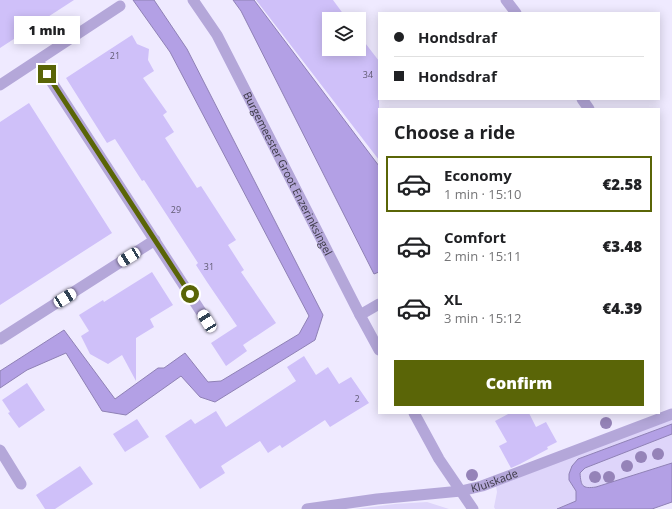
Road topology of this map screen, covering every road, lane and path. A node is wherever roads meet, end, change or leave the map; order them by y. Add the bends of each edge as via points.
1 (193, 0) edge
2 (506, 0) edge
3 (120, 6) dead end
4 (515, 12) edge
5 (38, 61) junction
6 (0, 85) edge
7 (155, 240) junction
8 (378, 305) edge
9 (360, 315) junction
10 (207, 321) dead end
11 (0, 339) edge
12 (378, 348) edge
13 (415, 414) edge
14 (672, 414) edge
15 (0, 450) edge
16 (21, 484) dead end
17 (461, 491) junction
18 (307, 509) edge
19 (473, 509) edge

1 - 9 street, Burgemeester Groot Enzerinksingel via 217,35
2 - 4 street
3 - 5 street
5 - 6 street
5 - 7 street
7 - 10 street
7 - 11 street
8 - 9 street
9 - 12 street, Burgemeester Groot Enzerinksingel
13 - 17 street via 439,459
14 - 17 street, Kluiskade via 482,486
15 - 16 street
17 - 18 street, Kluiskade
17 - 19 street

